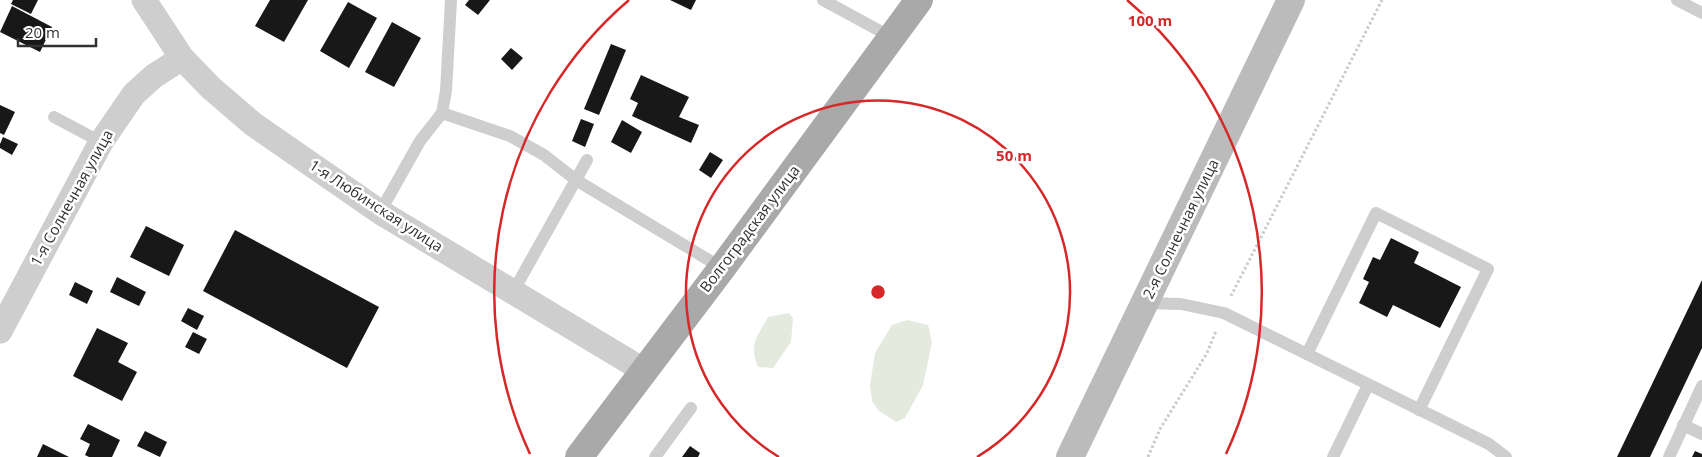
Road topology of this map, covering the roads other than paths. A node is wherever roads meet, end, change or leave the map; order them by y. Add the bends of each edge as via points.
1 (144, 0) edge
2 (451, 0) edge
3 (823, 0) edge
4 (918, 0) edge
5 (1291, 0) edge
6 (1676, 0) edge
7 (1702, 13) edge
8 (891, 37) junction
9 (182, 58) junction
10 (442, 113) junction
11 (54, 117) dead end
12 (101, 142) junction
13 (587, 160) dead end
14 (576, 180) junction
15 (380, 212) junction
16 (722, 268) junction
17 (513, 292) junction
18 (1145, 303) junction
19 (0, 331) edge
20 (1307, 354) junction
21 (643, 370) junction
22 (1368, 384) junction
23 (1702, 386) edge
24 (691, 408) dead end
25 (1419, 410) junction
26 (1683, 425) junction
27 (1702, 434) edge
28 (579, 457) edge
29 (655, 457) edge
30 (1070, 457) edge
31 (1333, 457) edge
32 (1506, 457) edge
33 (1669, 457) edge

1 - 9 street, 1-я Любинская улица
2 - 10 lane
3 - 8 lane
4 - 8 main road, Волгоградская улица
5 - 18 main road, 2-я Солнечная улица
6 - 7 lane
8 - 16 main road, Волгоградская улица
9 - 12 street, 1-я Солнечная улица via 134,94
9 - 15 street, 1-я Любинская улица via 253,124
10 - 14 lane via 510,136 544,155
10 - 15 lane via 420,141
11 - 12 lane
12 - 19 street, 1-я Солнечная улица
13 - 14 lane
14 - 16 lane
14 - 17 lane
15 - 17 street, 1-я Любинская улица
16 - 21 main road, Волгоградская улица
17 - 21 street, 1-я Любинская улица
18 - 20 lane via 1181,304 1224,313
18 - 30 main road, 2-я Солнечная улица
20 - 22 lane
20 - 25 lane via 1376,214 1488,269
21 - 28 main road, Волгоградская улица
22 - 25 lane
22 - 31 lane
23 - 26 lane
24 - 29 lane
25 - 32 lane via 1489,444
26 - 27 lane
26 - 33 lane

